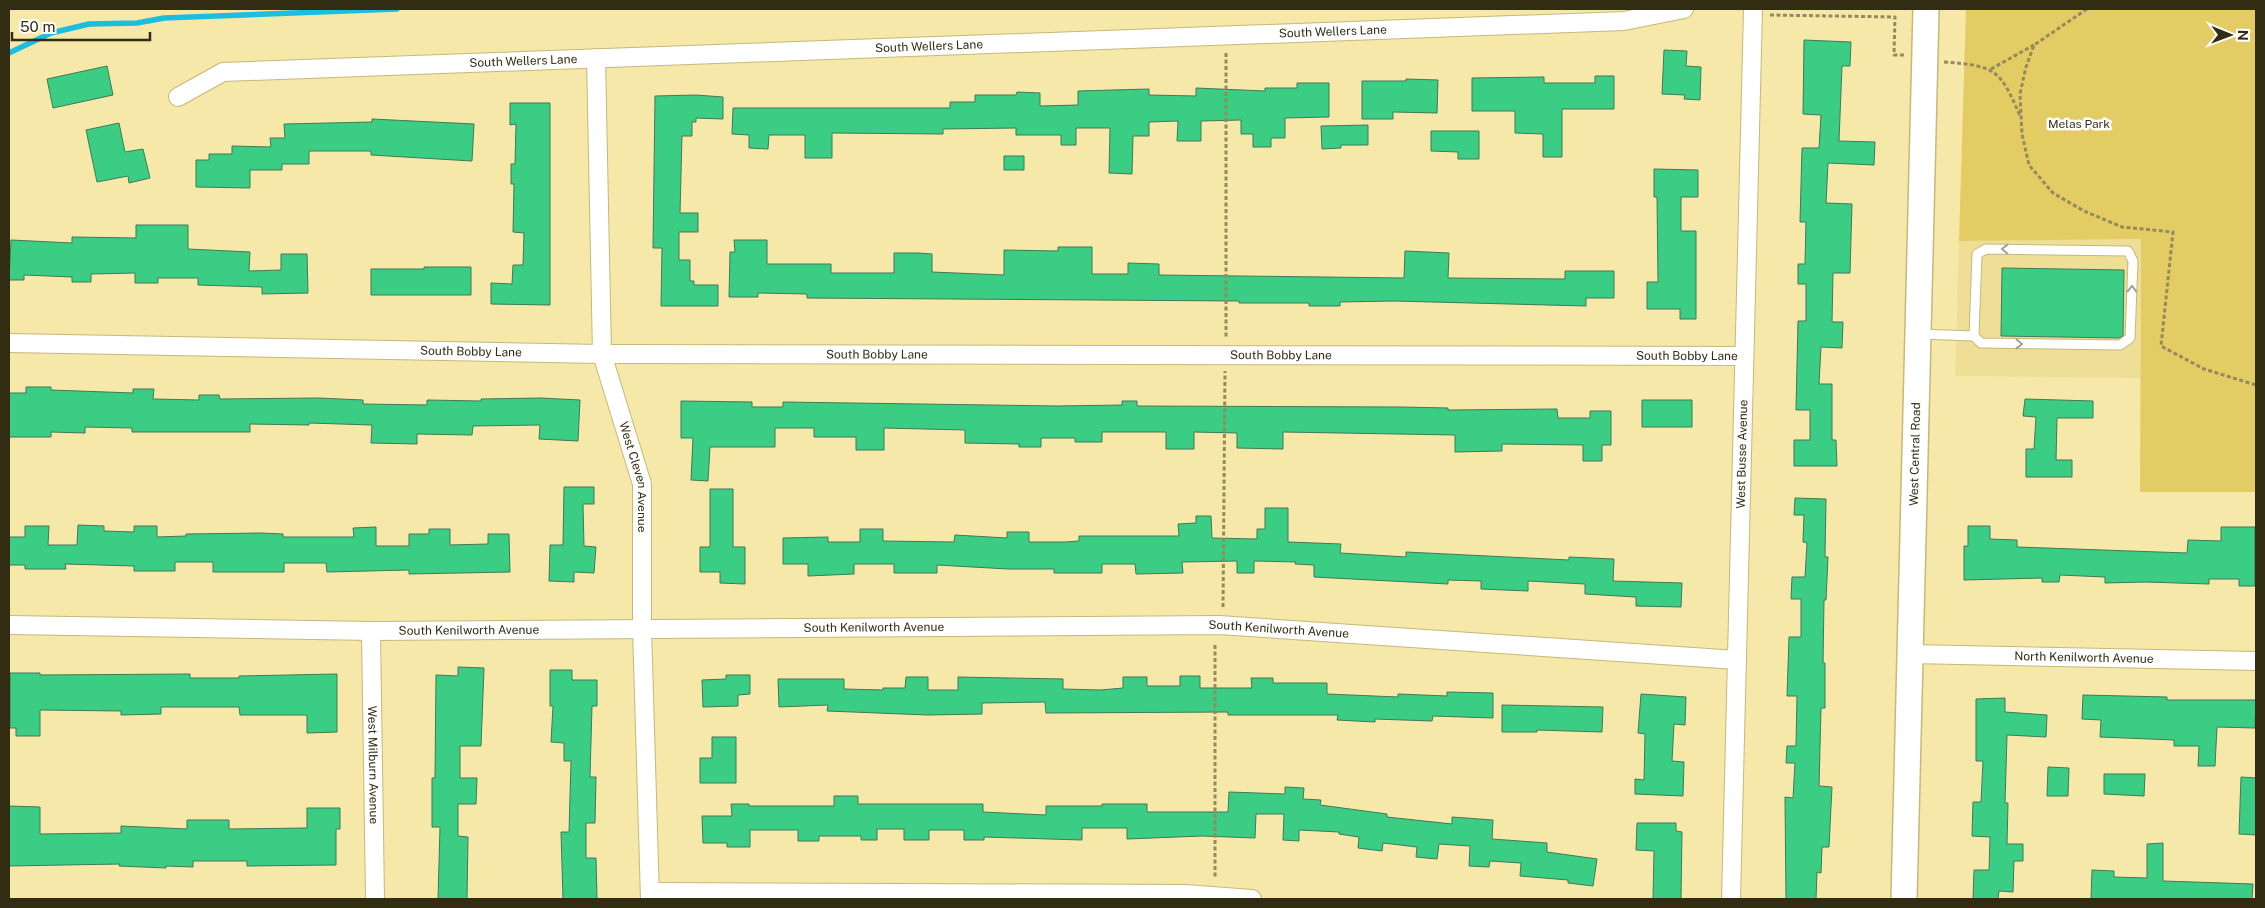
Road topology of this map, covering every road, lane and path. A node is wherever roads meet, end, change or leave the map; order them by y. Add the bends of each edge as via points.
1 (1684, 9) edge
2 (1926, 9) edge
3 (2087, 9) edge
4 (1752, 14) edge
5 (1226, 35) junction
6 (2034, 45) junction
7 (1894, 55) dead end
8 (596, 58) junction
9 (1940, 61) dead end
10 (1991, 69) junction
11 (178, 97) dead end
12 (2022, 119) junction
13 (1918, 334) junction
14 (1974, 336) junction
15 (1226, 340) dead end
16 (9, 343) edge
17 (602, 354) junction
18 (1744, 356) junction
19 (1225, 368) dead end
20 (2256, 385) edge
21 (1223, 610) dead end
22 (9, 625) edge
23 (642, 628) junction
24 (371, 631) junction
25 (1215, 645) dead end
26 (1910, 654) junction
27 (1737, 660) junction
28 (2256, 661) edge
29 (1215, 878) dead end
30 (650, 896) edge
31 (375, 899) edge
32 (1252, 899) edge
33 (1731, 899) edge
34 (1904, 899) edge

1 - 5 street, South Wellers Lane via 1624,20
2 - 13 main road, West Central Road
3 - 6 path
4 - 7 path via 1895,17
4 - 18 street, West Busse Avenue
5 - 8 street, South Wellers Lane
5 - 15 path
6 - 10 path
6 - 12 path via 2020,94
8 - 11 street, South Wellers Lane via 223,72
8 - 17 street, West Cleven Avenue
9 - 10 path
10 - 12 path via 2007,84
12 - 20 path via 2029,165 2053,193 2084,212 2122,227 2173,232 2161,346 2204,369
13 - 14 lane
13 - 26 main road, West Central Road
14 -> 14 lane via 1981,343 2120,344 2130,338 2133,261 2128,251 1986,249 1977,254
16 - 17 street, South Bobby Lane
17 - 18 street, South Bobby Lane
17 - 23 street, West Cleven Avenue via 642,484
18 - 27 street, West Busse Avenue
19 - 21 path
22 - 24 street, South Kenilworth Avenue
23 - 24 street, South Kenilworth Avenue
23 - 27 street, South Kenilworth Avenue via 1219,625
23 - 30 street, West Cleven Avenue
24 - 31 street, West Milburn Avenue
25 - 29 path
26 - 28 street, North Kenilworth Avenue
26 - 34 main road, West Central Road
27 - 33 street, West Busse Avenue
30 - 32 street via 1186,894

